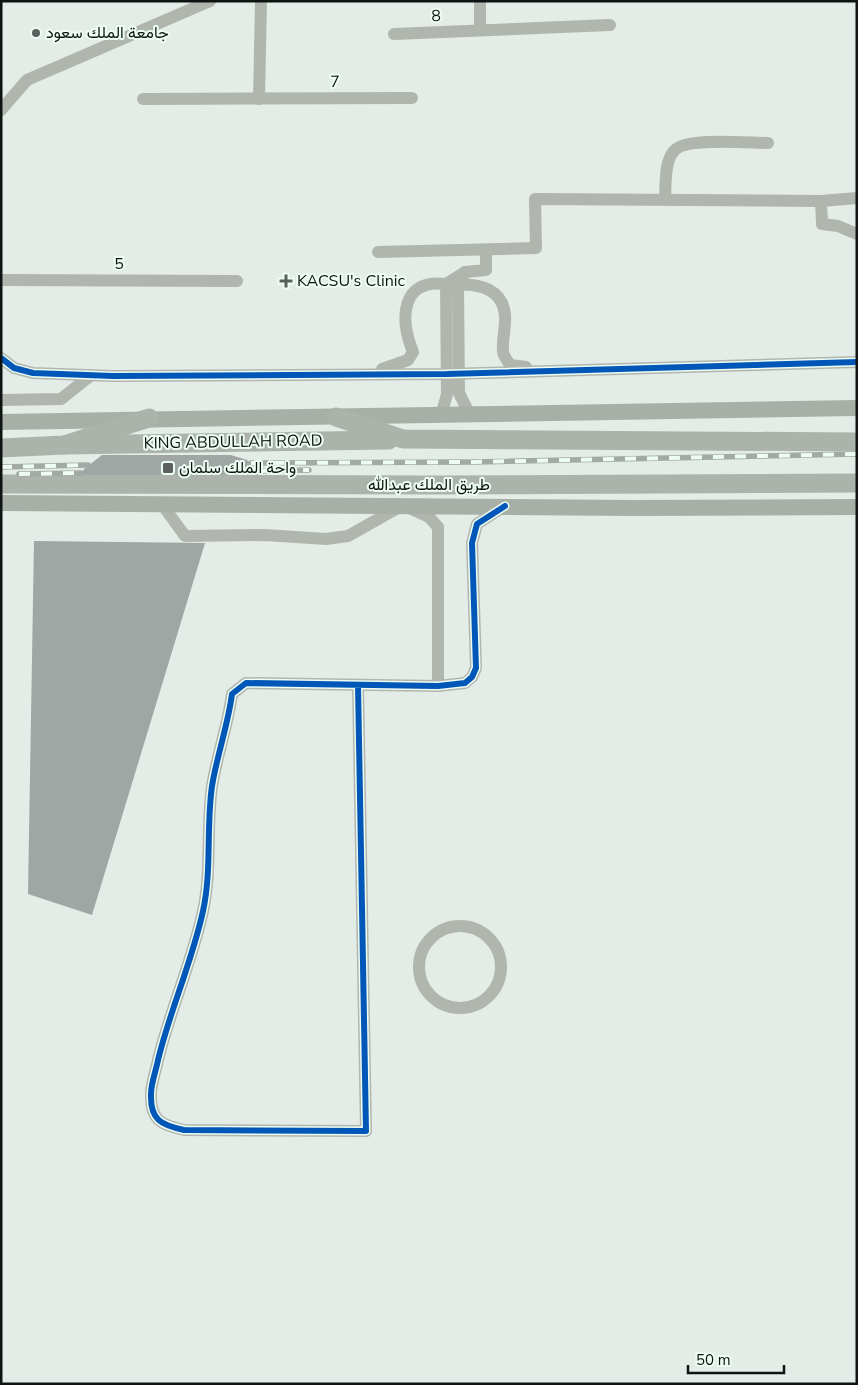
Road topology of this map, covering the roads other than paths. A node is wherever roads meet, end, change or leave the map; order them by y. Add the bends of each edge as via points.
1 (210, 1) edge
2 (261, 1) edge
3 (480, 1) edge
4 (610, 25) dead end
5 (480, 30) junction
6 (394, 34) dead end
7 (412, 98) dead end
8 (143, 99) dead end
9 (259, 99) junction
10 (1, 110) edge
11 (768, 143) dead end
12 (857, 198) edge
13 (665, 199) junction
14 (821, 201) junction
15 (857, 234) edge
16 (486, 250) junction
17 (378, 252) dead end
18 (1, 280) edge
19 (237, 281) dead end
20 (452, 285) junction
21 (1, 358) edge
22 (857, 362) edge
23 (553, 371) junction
24 (453, 373) junction
25 (362, 374) junction
26 (90, 376) junction
27 (1, 400) edge
28 (857, 408) edge
29 (470, 415) junction
30 (441, 416) junction
31 (336, 417) junction
32 (149, 418) junction
33 (1, 422) edge
34 (403, 440) junction
35 (857, 442) edge
36 (64, 445) junction
37 (1, 448) edge
38 (857, 483) edge
39 (1, 484) edge
40 (1, 503) edge
41 (161, 504) junction
42 (403, 505) junction
43 (505, 506) junction
44 (857, 506) edge
45 (358, 685) junction
46 (438, 686) junction
47 (459, 926) joint

1 - 10 street via 27,80
2 - 9 street
3 - 5 street
4 - 5 street, 8
5 - 6 street, 8
7 - 9 street, 7
8 - 9 street, 7
11 - 13 street via 688,143 675,150 668,162
12 - 14 street
13 - 14 street
13 - 16 street via 534,199 536,248
14 - 15 street via 822,224
16 - 17 street
16 - 20 street via 486,270 465,272
18 - 19 street, 5
20 - 23 street via 484,287 500,298 506,314 502,353 510,365
20 - 24 street
20 - 25 street via 433,282 412,294 405,316 413,352 408,360
21 - 26 street via 14,368 33,373
22 - 23 street
23 - 24 street
24 - 25 street
24 - 29 street
24 - 30 street
25 - 26 street
26 - 27 street via 62,399
28 - 29 main road
29 - 30 main road
30 - 31 main road
31 - 32 main road
31 - 34 highway
32 - 33 main road
32 - 36 highway
34 - 35 highway
34 - 36 highway, KING ABDULLAH ROAD
36 - 37 highway
38 - 39 highway, طريق الملك عبدالله via 447,486
40 - 41 main road
41 - 42 main road
41 - 42 street via 184,536 265,535 326,539 348,536
42 - 43 main road
42 - 46 street via 429,517 438,528
43 - 44 main road
43 - 46 street via 477,524 472,543 476,668 465,683
45 - 45 street via 246,684 232,694 212,786 203,910 190,963 170,1016 151,1093 153,1115 164,1125 184,1130 366,1131
45 - 46 street
47 - 47 street via 439,931 429,939 418,963 424,988 433,998 456,1008 488,997 495,988 501,966 490,939 476,929

